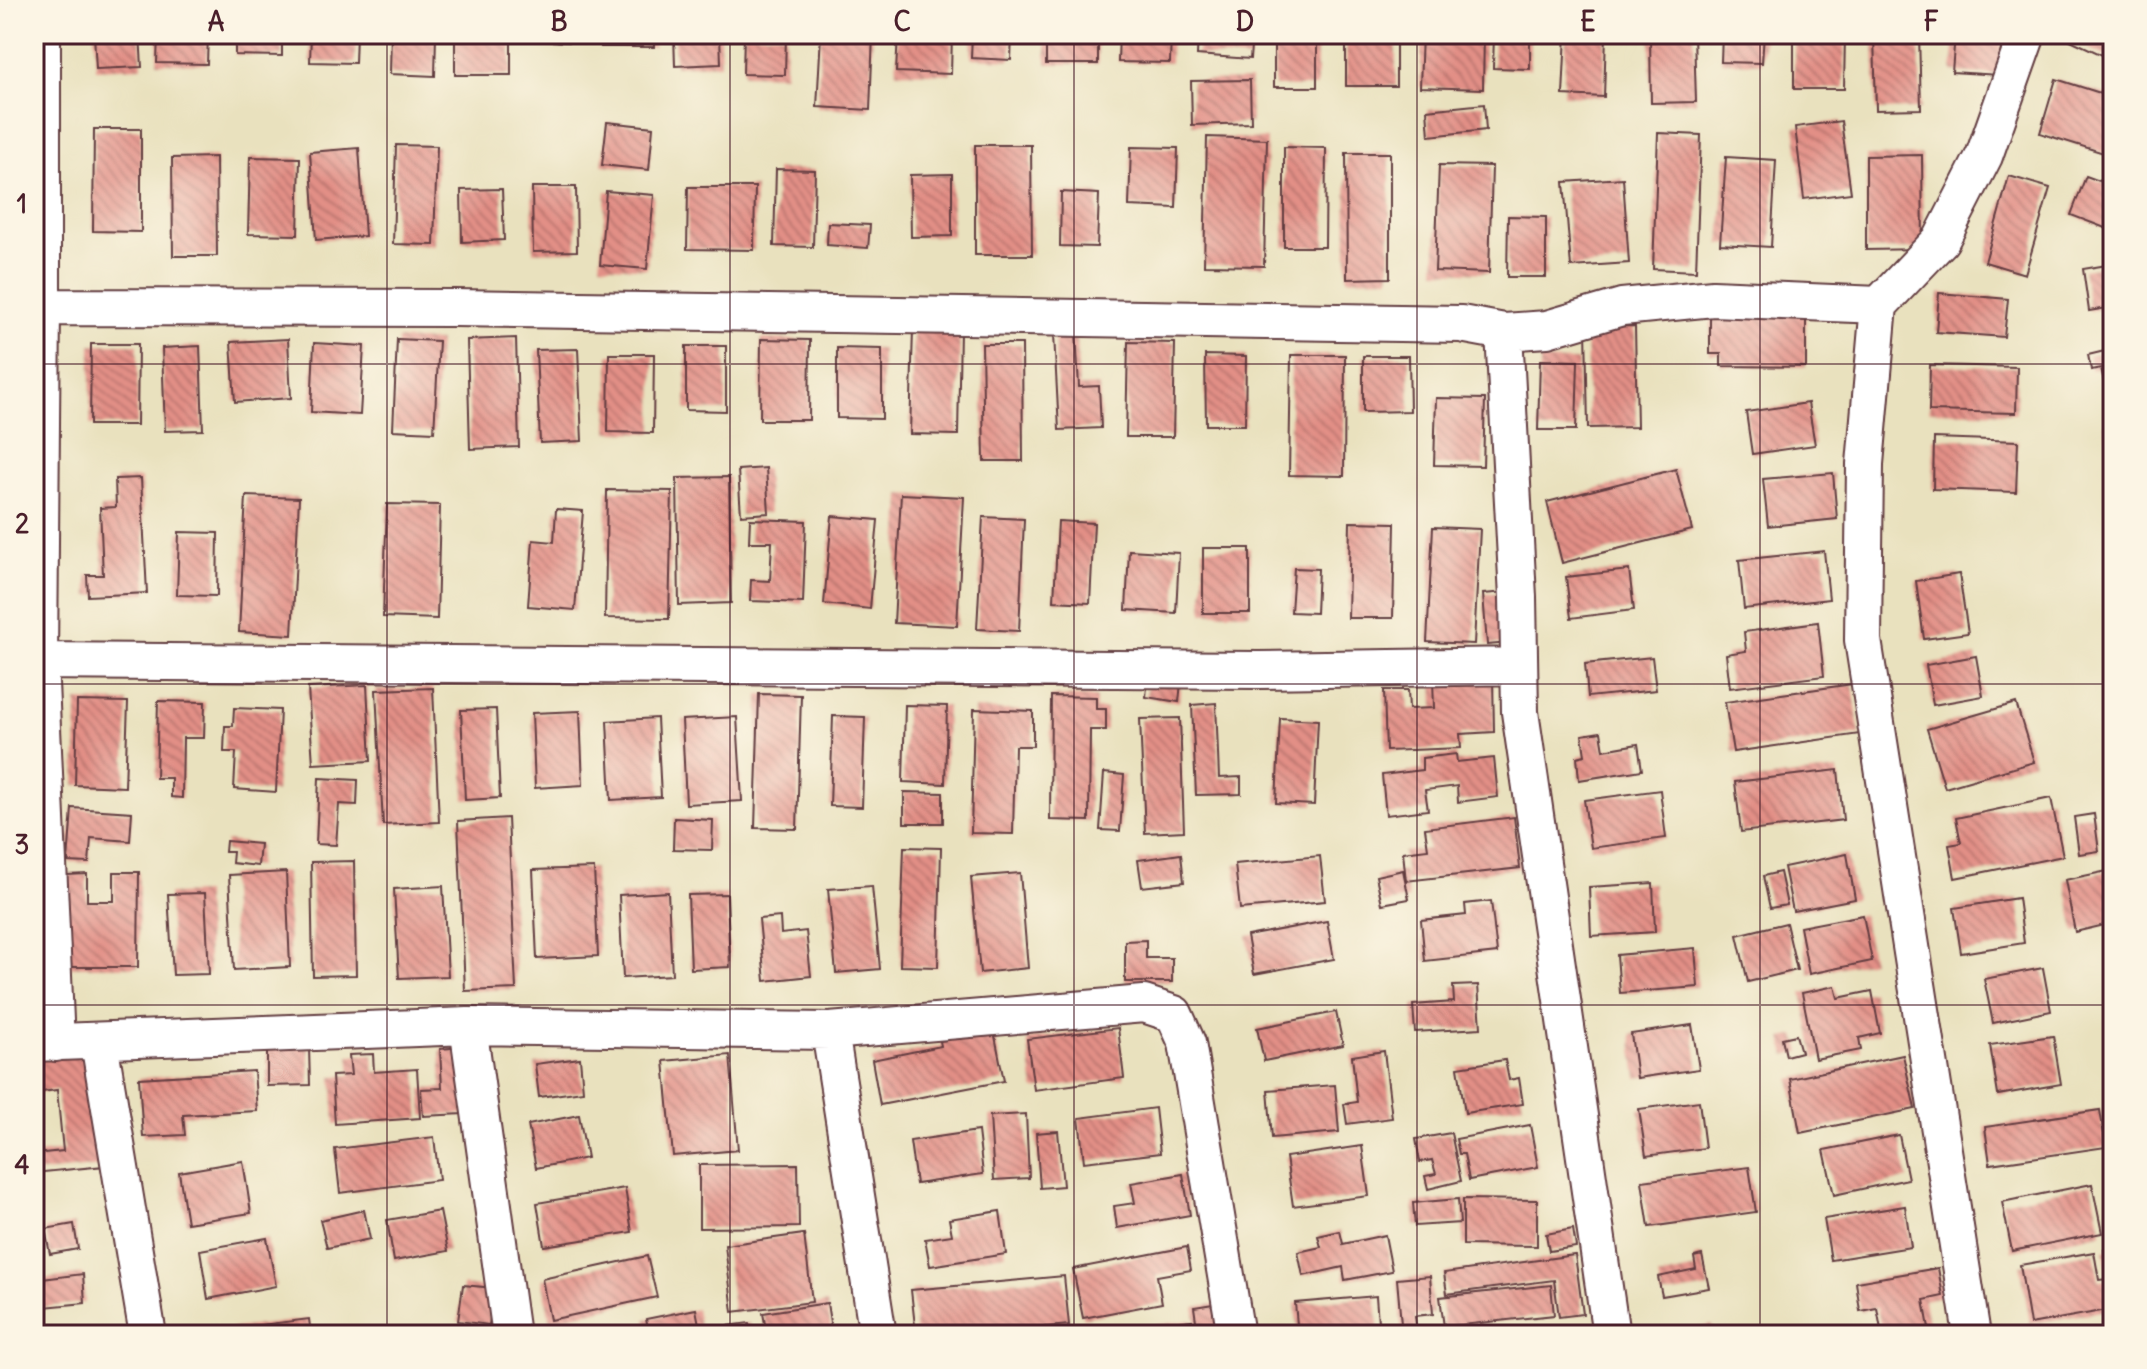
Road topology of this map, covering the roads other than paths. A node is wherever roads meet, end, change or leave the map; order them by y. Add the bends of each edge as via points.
1 (42, 34) edge
2 (2027, 34) edge
3 (1879, 305) junction
4 (38, 307) edge
5 (1504, 332) junction
6 (37, 661) edge
7 (1519, 666) junction
8 (468, 1026) junction
9 (830, 1031) junction
10 (99, 1042) junction
11 (45, 1043) edge
12 (148, 1335) edge
13 (511, 1335) edge
14 (878, 1335) edge
15 (1236, 1335) edge
16 (1611, 1335) edge
17 (1972, 1335) edge

1 - 4 street
2 - 3 street via 1984,156 1941,240
3 - 5 street via 1713,298 1622,307 1547,329
3 - 17 street via 1865,464 1863,640
4 - 5 street via 1461,324
4 - 6 street
5 - 7 street
6 - 7 street via 1259,670
6 - 11 street
7 - 16 street via 1520,712
8 - 9 street
8 - 10 street
8 - 13 street
9 - 14 street
9 - 15 street via 1144,1004 1174,1014 1187,1043
10 - 11 street
10 - 12 street

